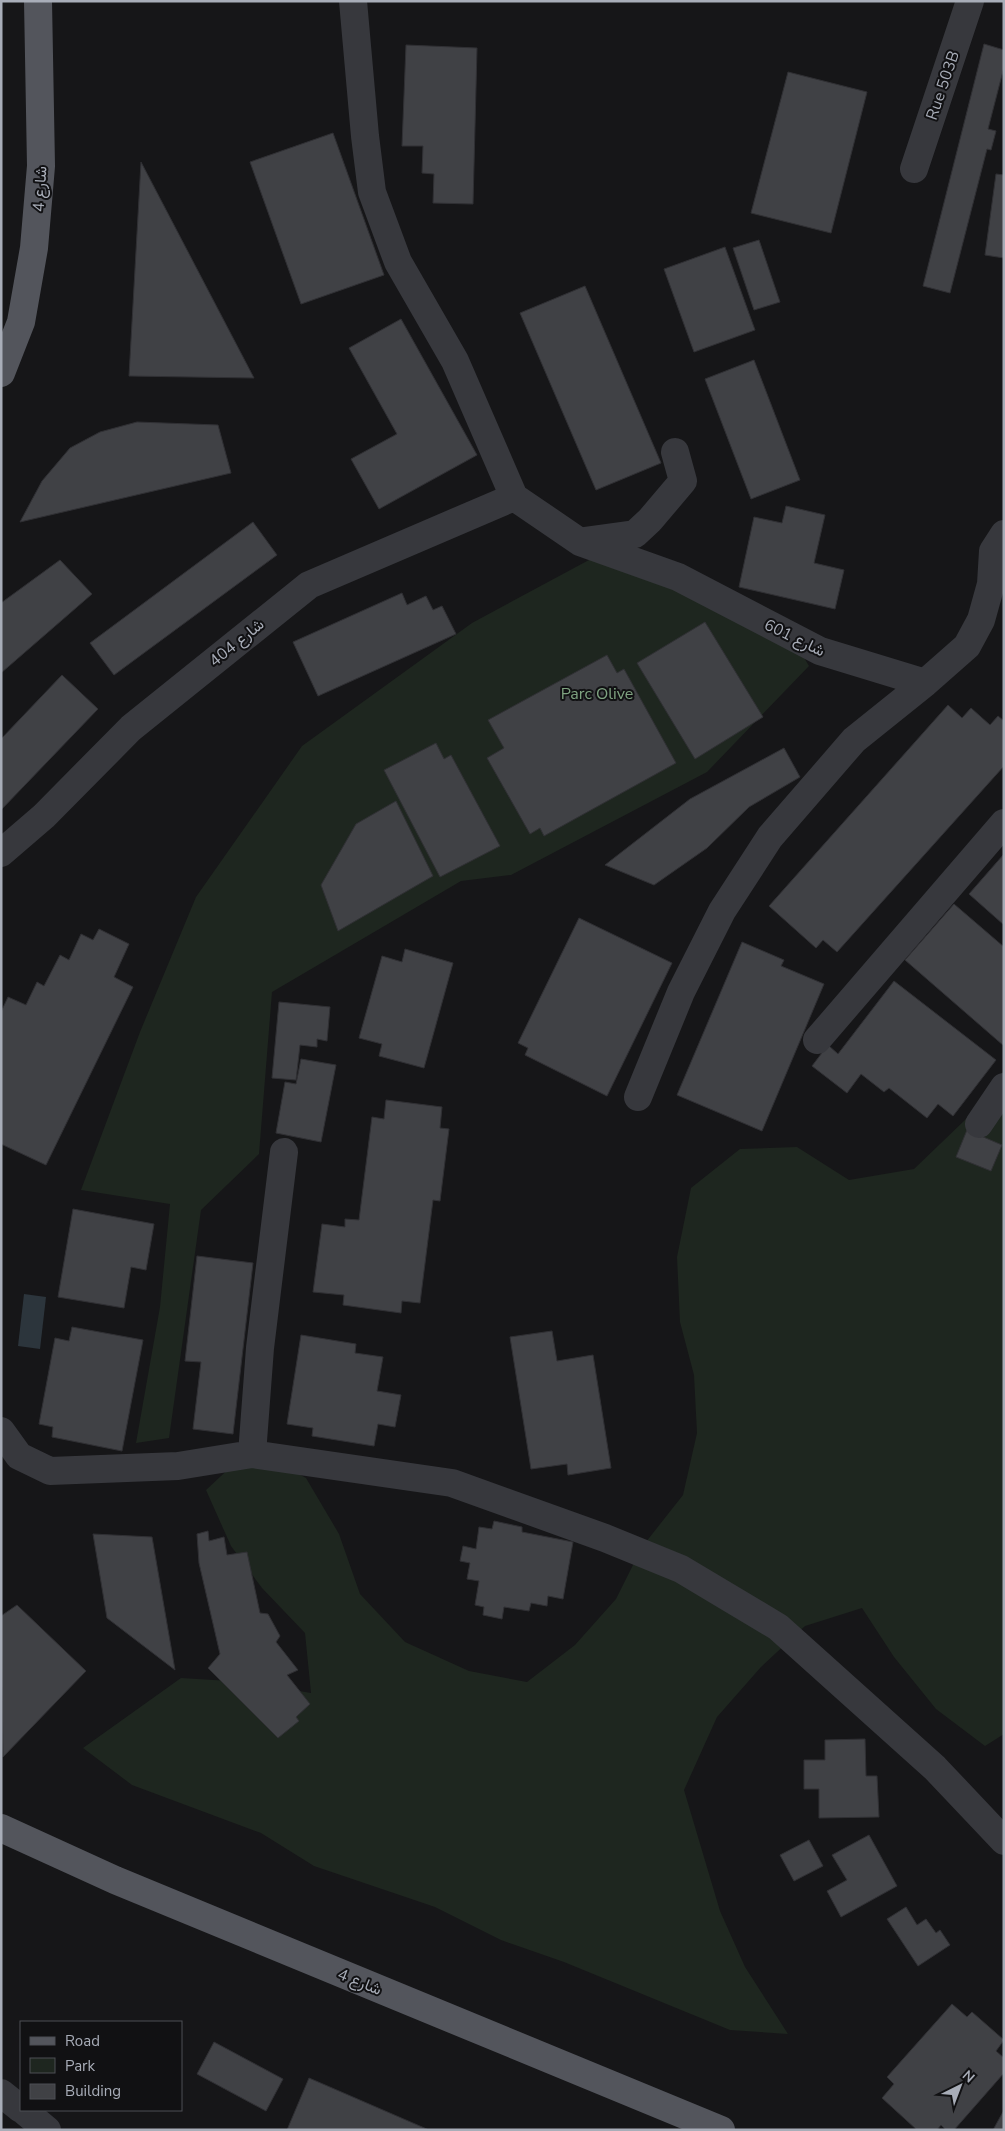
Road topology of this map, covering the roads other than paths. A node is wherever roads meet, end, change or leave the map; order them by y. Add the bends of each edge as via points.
1 (38, 1) edge
2 (353, 1) edge
3 (970, 1) edge
4 (914, 169) dead end
5 (1, 373) edge
6 (675, 452) dead end
7 (514, 497) junction
8 (1004, 534) edge
9 (580, 542) junction
10 (926, 683) junction
11 (1004, 823) edge
12 (1, 853) edge
13 (817, 1040) dead end
14 (1004, 1087) edge
15 (638, 1097) dead end
16 (979, 1124) dead end
17 (284, 1152) dead end
18 (1, 1431) edge
19 (252, 1454) junction
20 (1, 1828) edge
21 (1004, 1841) edge
22 (1, 2093) edge
23 (20, 2107) edge
24 (24, 2111) edge
25 (47, 2130) edge
26 (721, 2130) edge

1 - 5 main road, شارع 4 via 41,166 34,248 21,322
2 - 7 street via 372,192 398,262 455,361
3 - 4 street, Rue 503B
6 - 9 street via 683,481 650,520 634,534
7 - 9 street, شارع 601
7 - 12 street, شارع 404 via 309,585 131,728 44,816
8 - 10 street via 993,551 991,584 981,620 968,646
9 - 10 street, شارع 601 via 678,577 820,651
10 - 15 street via 854,740 770,837 722,911 680,992
11 - 13 street
14 - 16 street
17 - 19 street via 260,1348
18 - 19 street via 19,1456 50,1470 178,1466
19 - 21 street via 452,1483 681,1569 778,1627 935,1768
20 - 26 main road, شارع 4 via 124,1884
22 - 23 street
24 - 25 street

